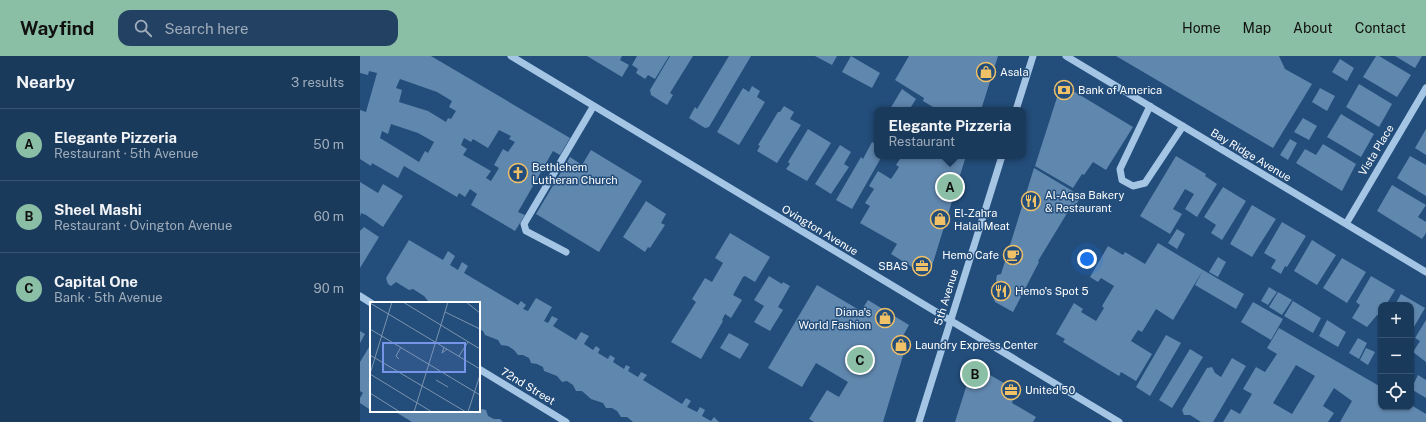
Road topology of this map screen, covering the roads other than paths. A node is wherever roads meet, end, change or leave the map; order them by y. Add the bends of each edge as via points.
1 (510, 56) edge
2 (1033, 56) edge
3 (1066, 56) edge
4 (1426, 88) edge
5 (1150, 106) junction
6 (593, 107) junction
7 (1017, 107) edge
8 (1183, 126) junction
9 (1001, 159) edge
10 (1346, 224) junction
11 (566, 252) dead end
12 (1426, 272) edge
13 (360, 296) edge
14 (370, 302) edge
15 (950, 321) junction
16 (480, 370) edge
17 (566, 422) edge
18 (919, 422) edge
19 (1119, 422) edge

1 - 6 street, Ovington Avenue
2 - 7 street
3 - 5 street, Bay Ridge Avenue
4 - 10 street, Vista Place
5 - 8 street, Bay Ridge Avenue
5 - 8 street via 1120,169 1122,180 1133,186 1144,183
6 - 11 street via 524,224 526,231
6 - 15 street, Ovington Avenue
8 - 10 street, Bay Ridge Avenue
9 - 15 street, 5th Avenue
10 - 12 street, Bay Ridge Avenue
13 - 14 street
15 - 18 street, 5th Avenue
15 - 19 street, Ovington Avenue
16 - 17 street, 72nd Street

